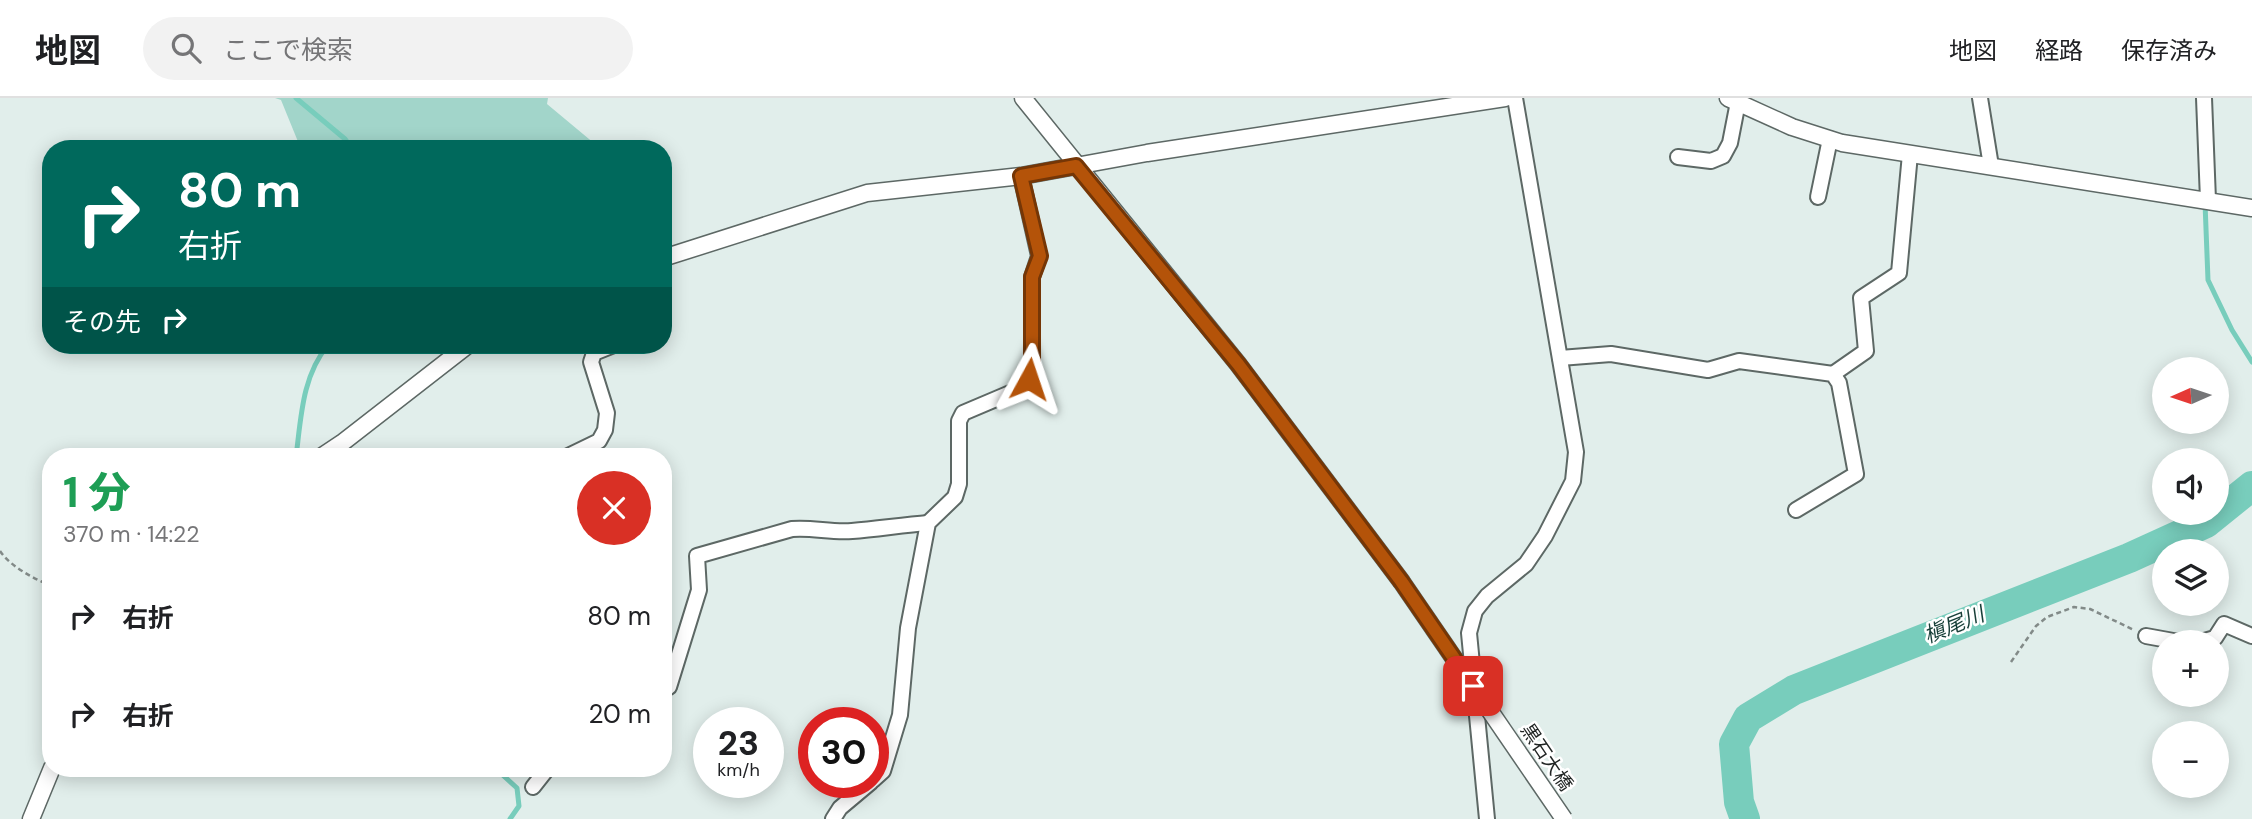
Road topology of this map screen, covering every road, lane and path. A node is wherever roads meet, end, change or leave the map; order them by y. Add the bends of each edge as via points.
1 (1023, 98) edge
2 (1506, 98) edge
3 (1515, 98) edge
4 (1980, 98) edge
5 (2204, 98) edge
6 (1733, 100) edge
7 (1830, 139) junction
8 (1910, 154) junction
9 (1678, 157) dead end
10 (1076, 166) junction
11 (1991, 166) junction
12 (1021, 176) junction
13 (1818, 197) dead end
14 (2208, 200) junction
15 (2252, 208) edge
16 (672, 255) edge
17 (456, 354) edge
18 (594, 354) edge
19 (1560, 358) junction
20 (1833, 374) junction
21 (334, 448) edge
22 (585, 448) edge
23 (1796, 510) dead end
24 (928, 523) junction
25 (0, 551) edge
26 (42, 582) edge
27 (2220, 630) edge
28 (2146, 636) joint
29 (2252, 636) edge
30 (2152, 637) edge
31 (2011, 662) dead end
32 (672, 677) edge
33 (889, 751) edge
34 (48, 777) edge
35 (541, 777) edge
36 (533, 787) dead end
37 (852, 798) edge
38 (32, 819) edge
39 (833, 819) edge
40 (1487, 819) edge
41 (1564, 819) edge

1 - 10 street, 黒石大橋
2 - 10 street
3 - 19 street
4 - 11 street
5 - 14 street
6 - 7 street
6 - 9 street via 1730,143 1723,156 1711,161
7 - 8 street
7 - 13 street
8 - 11 street
8 - 20 street via 1899,273 1861,298 1866,351
10 - 12 street
10 - 41 street, 黒石大橋, bridge via 1238,364 1401,581
11 - 14 street
12 - 16 street via 867,192
12 - 24 street via 1040,256 1032,277 1029,379 1022,388 963,413 956,497
14 - 15 street
17 - 21 street
18 - 22 street via 591,362 607,413 599,441
19 - 20 street via 1611,354 1708,370 1739,360
19 - 40 street via 1576,452 1573,481 1526,564 1486,596 1475,611 1469,633
20 - 23 street via 1839,383 1856,474
24 - 32 street via 851,531 792,529 697,556 699,590
24 - 33 street via 908,628 900,715
25 - 26 path
27 - 29 street via 2224,624
28 - 30 street
28 - 31 path via 2091,609 2074,607 2036,626
34 - 38 street
35 - 36 street
37 - 39 street

